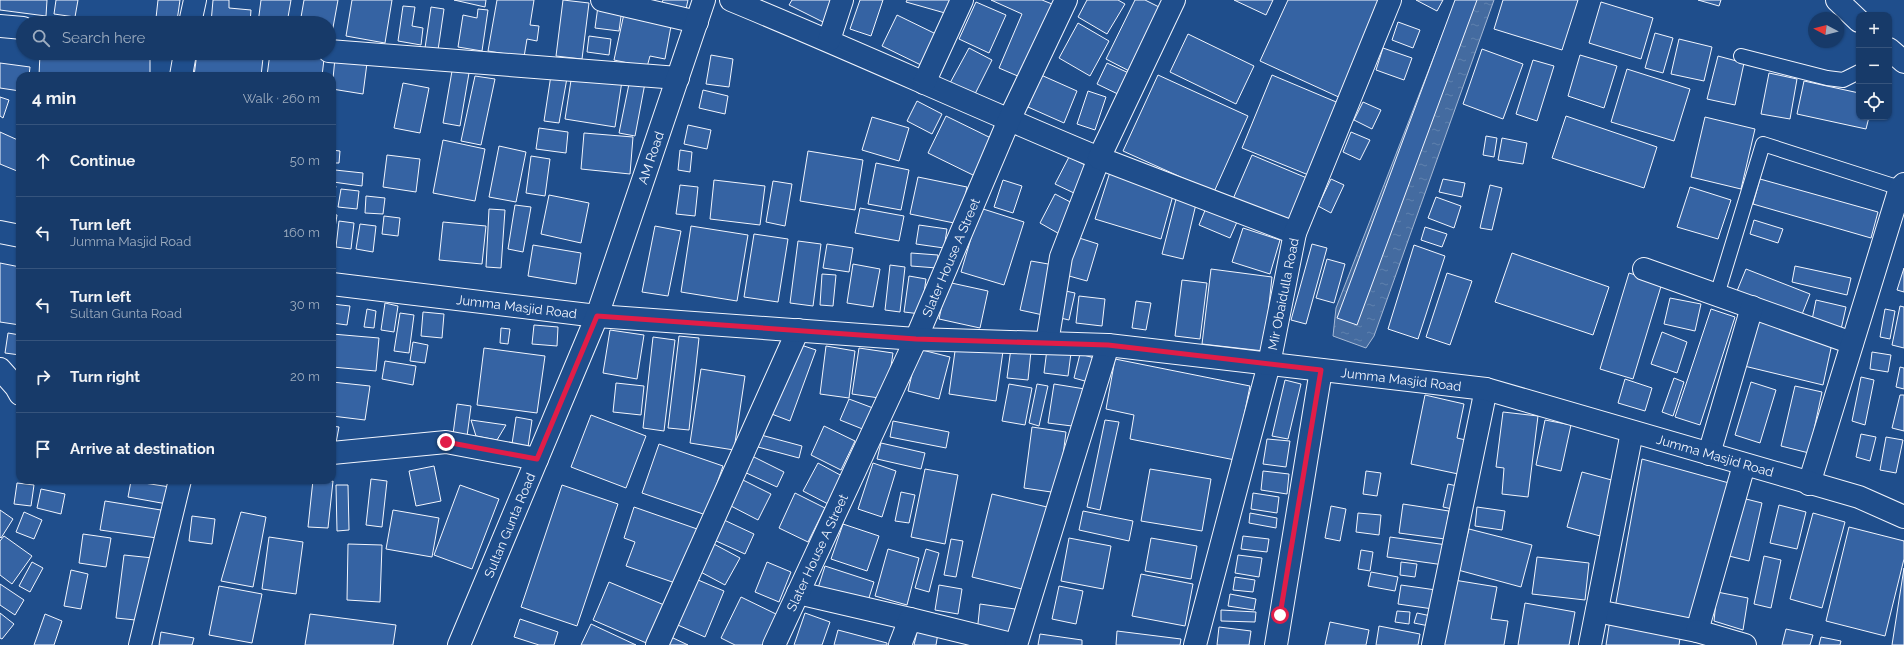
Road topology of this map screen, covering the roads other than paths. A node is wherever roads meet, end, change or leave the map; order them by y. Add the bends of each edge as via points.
1 (195, 0) edge
2 (602, 0) edge
3 (704, 0) edge
4 (731, 0) edge
5 (842, 0) edge
6 (962, 0) edge
7 (1066, 0) edge
8 (1174, 0) edge
9 (1390, 0) edge
10 (1837, 0) edge
11 (192, 16) edge
12 (1856, 18) edge
13 (697, 22) junction
14 (0, 26) edge
15 (16, 27) edge
16 (829, 40) junction
17 (336, 52) edge
18 (1892, 52) edge
19 (1741, 56) dead end
20 (183, 60) edge
21 (1904, 62) edge
22 (182, 72) edge
23 (1856, 74) edge
24 (678, 78) junction
25 (924, 83) junction
26 (1009, 120) junction
27 (1099, 158) junction
28 (1902, 186) edge
29 (0, 232) edge
30 (1295, 233) junction
31 (16, 235) edge
32 (1644, 269) dead end
33 (336, 284) edge
34 (1717, 295) junction
35 (1752, 307) junction
36 (597, 316) junction
37 (798, 330) junction
38 (916, 339) junction
39 (1047, 343) junction
40 (1852, 343) junction
41 (1108, 345) junction
42 (1269, 364) junction
43 (0, 369) edge
44 (1321, 370) junction
45 (16, 387) edge
46 (1486, 389) junction
47 (1632, 432) junction
48 (336, 453) edge
49 (1709, 454) junction
50 (537, 459) junction
51 (1744, 465) junction
52 (179, 484) edge
53 (1809, 484) junction
54 (1904, 517) edge
55 (798, 593) junction
56 (1597, 611) junction
57 (910, 619) junction
58 (1697, 631) junction
59 (140, 645) edge
60 (459, 645) edge
61 (657, 645) edge
62 (774, 645) edge
63 (900, 645) edge
64 (1016, 645) edge
65 (1194, 645) edge
66 (1276, 645) edge
67 (1433, 645) edge
68 (1590, 645) edge
69 (1745, 645) edge

1 - 11 street
2 - 13 street
3 - 13 street, AM Road
4 - 16 street
5 - 16 street
6 - 25 street
7 - 26 street, Slater House A Street
8 - 27 street
9 - 30 street, Mir Obaidulla Road
10 - 12 street
13 - 24 street, AM Road
14 - 15 street
16 - 25 street
17 - 24 street
18 - 21 street
19 - 23 lane via 1827,78 1843,80
20 - 22 street
24 - 36 street, AM Road
25 - 26 street
26 - 27 street
26 - 38 street, Slater House A Street
27 - 30 street
27 - 39 street via 1062,257
28 - 34 lane via 1763,144
28 - 40 street
29 - 31 street
30 - 42 street, Mir Obaidulla Road
32 - 34 street
33 - 36 street, Jumma Masjid Road
34 - 35 street
35 - 40 street
35 - 49 street
36 - 37 street, Jumma Masjid Road
36 - 50 street, Sultan Gunta Road
37 - 38 street, Jumma Masjid Road
37 - 61 street
38 - 39 street, Jumma Masjid Road
38 - 55 street, Slater House A Street
39 - 41 street, Jumma Masjid Road
40 - 53 street
41 - 42 street, Jumma Masjid Road
41 - 64 street
42 - 44 street, Jumma Masjid Road
42 - 65 street, Mir Obaidulla Road
43 - 45 street
44 - 46 street, Jumma Masjid Road
44 - 66 street
46 - 47 street, Jumma Masjid Road
46 - 67 street
47 - 49 street, Jumma Masjid Road
47 - 56 street
48 - 50 street via 446,442
49 - 51 street, Jumma Masjid Road
50 - 60 street, Sultan Gunta Road
51 - 53 street, Jumma Masjid Road
51 - 58 street
52 - 59 street
53 - 54 street, Jumma Masjid Road via 1859,497
55 - 57 street
55 - 62 street, Slater House A Street
56 - 58 street
56 - 68 street
57 - 63 street
57 - 64 street
58 - 69 street

